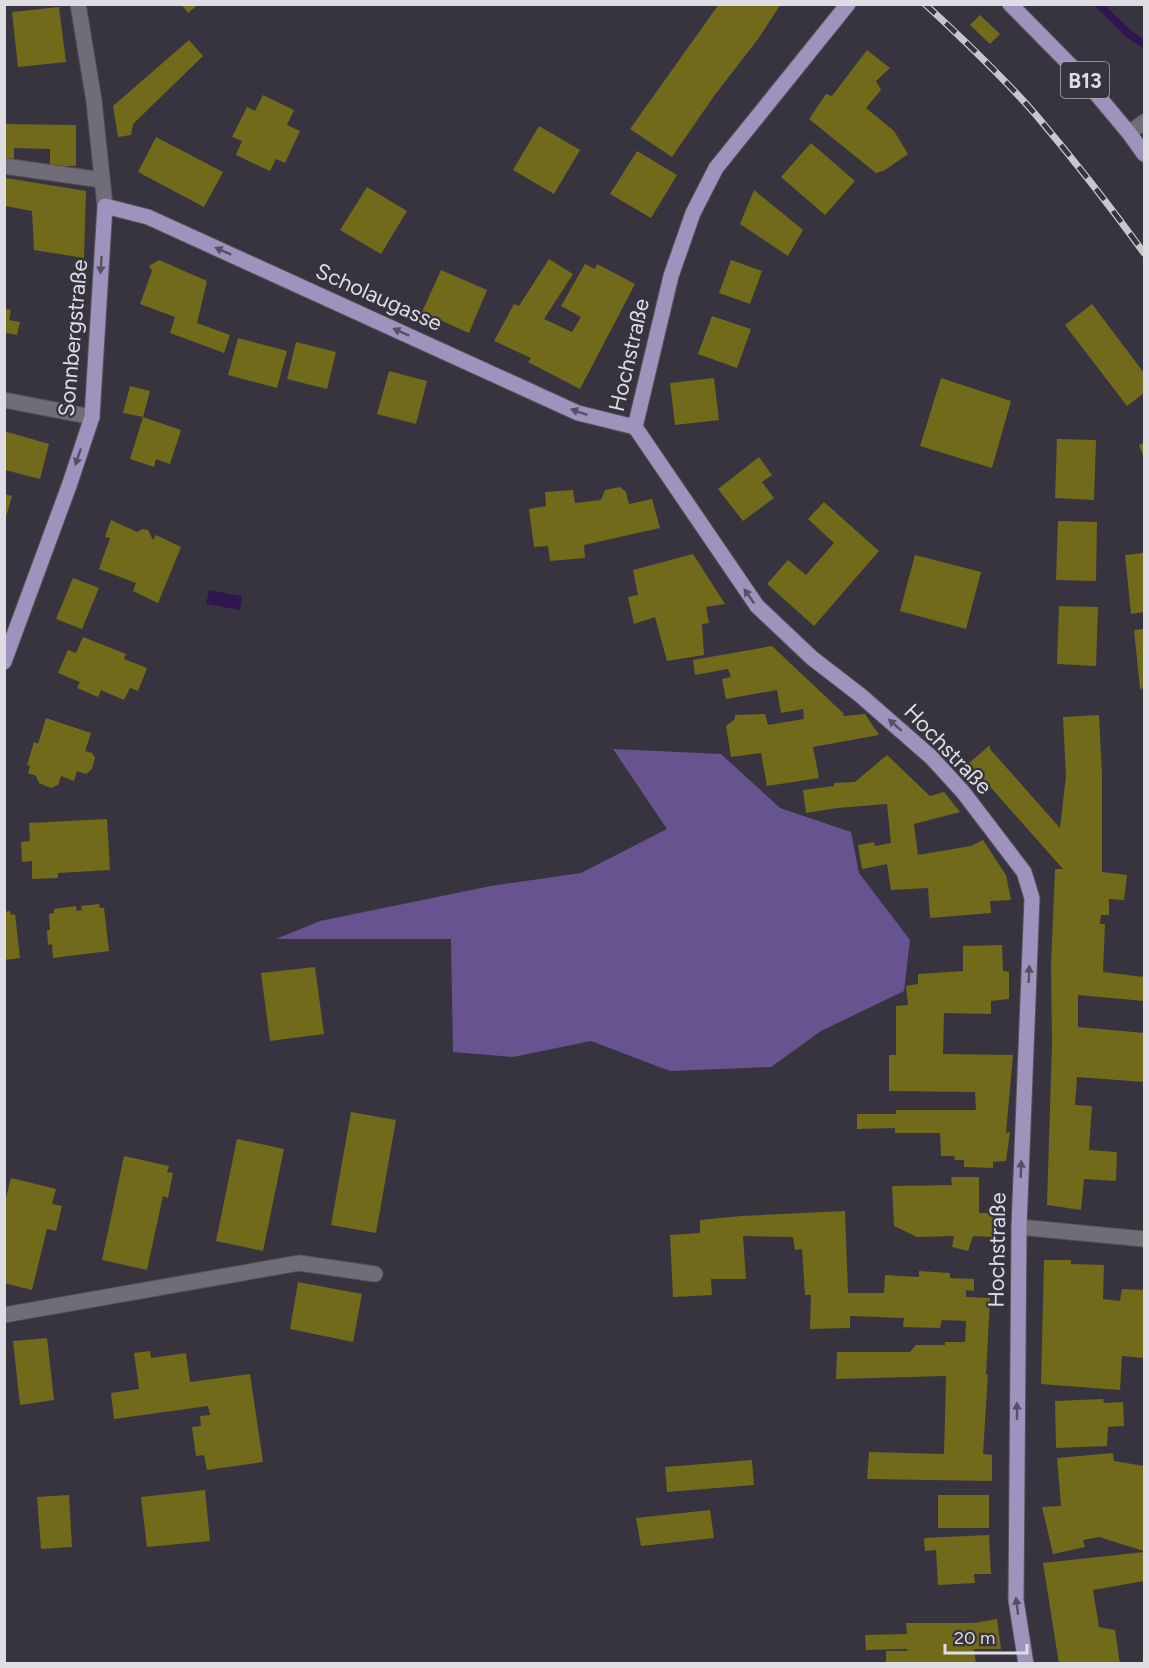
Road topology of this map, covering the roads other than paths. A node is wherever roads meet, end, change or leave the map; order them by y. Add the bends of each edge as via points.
1 (78, 4) edge
2 (848, 4) edge
3 (1010, 4) edge
4 (1144, 122) edge
5 (1129, 133) junction
6 (1144, 154) edge
7 (4, 166) edge
8 (102, 180) junction
9 (105, 206) junction
10 (4, 400) edge
11 (92, 417) junction
12 (635, 427) junction
13 (4, 662) edge
14 (1018, 1227) junction
15 (1144, 1239) edge
16 (375, 1274) dead end
17 (4, 1315) edge
18 (1026, 1664) edge

1 - 8 street, Sonnbergstraße
2 - 12 main road, Hochstraße via 716,168 693,213 671,276
3 - 5 main road, B13 via 1083,78
4 - 5 street
5 - 6 main road, B13
7 - 8 street
8 - 9 street, Sonnbergstraße
9 -> 11 main road, Sonnbergstraße
12 -> 9 main road, Scholaugasse via 578,413 147,217
10 - 11 street
11 -> 13 main road, Sonnbergstraße
14 -> 12 main road, Hochstraße via 1032,898 1024,872 931,756 812,658 757,606
14 - 15 street
18 -> 14 main road, Hochstraße via 1016,1600
16 - 17 street via 299,1263

